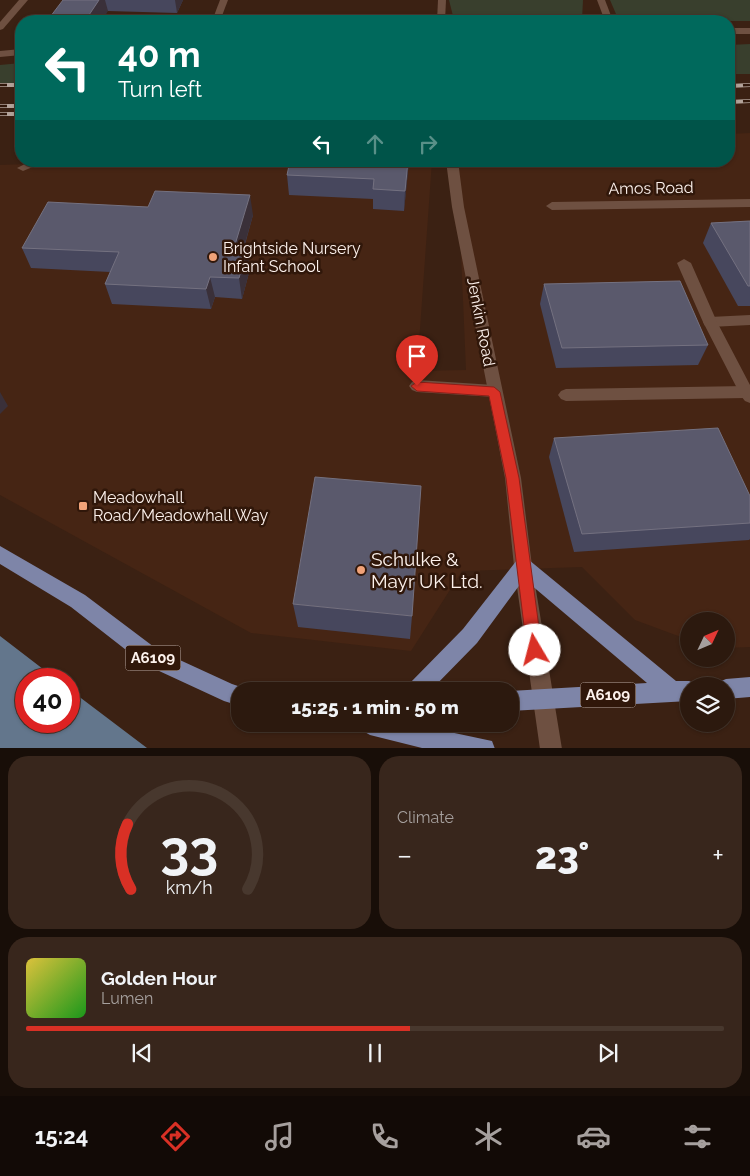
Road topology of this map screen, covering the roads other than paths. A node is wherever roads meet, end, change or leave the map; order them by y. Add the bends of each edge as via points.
1 (24, 0) edge
2 (224, 0) edge
3 (442, 0) edge
4 (601, 0) edge
5 (218, 15) edge
6 (441, 15) edge
7 (607, 15) edge
8 (0, 26) edge
9 (735, 31) edge
10 (750, 31) edge
11 (15, 53) edge
12 (0, 54) edge
13 (453, 167) edge
14 (750, 203) edge
15 (552, 206) dead end
16 (684, 263) dead end
17 (750, 320) edge
18 (710, 322) junction
19 (417, 386) dead end
20 (494, 392) junction
21 (566, 395) dead end
22 (748, 395) edge
23 (0, 554) edge
24 (522, 566) junction
25 (425, 682) edge
26 (750, 687) edge
27 (735, 688) edge
28 (680, 690) edge
29 (680, 691) edge
30 (231, 694) edge
31 (542, 699) junction
32 (519, 700) edge
33 (402, 732) edge
34 (484, 748) edge
35 (551, 748) edge

1 - 8 street
2 - 5 street
3 - 6 street
4 - 7 street
9 - 10 street
11 - 12 street
13 - 20 street, Jenkin Road
14 - 15 street, Amos Road
16 - 18 street
17 - 18 street
18 - 22 street
19 - 20 street
20 - 24 street, Jenkin Road via 513,478
21 - 22 street
23 - 30 main road, A6109 via 78,601 151,657
24 - 25 main road via 470,636
24 - 28 main road
24 - 31 street, Jenkin Road
26 - 27 main road
29 - 31 main road, A6109
31 - 32 main road, A6109
31 - 35 street, Jenkin Road
33 - 34 main road via 463,747

